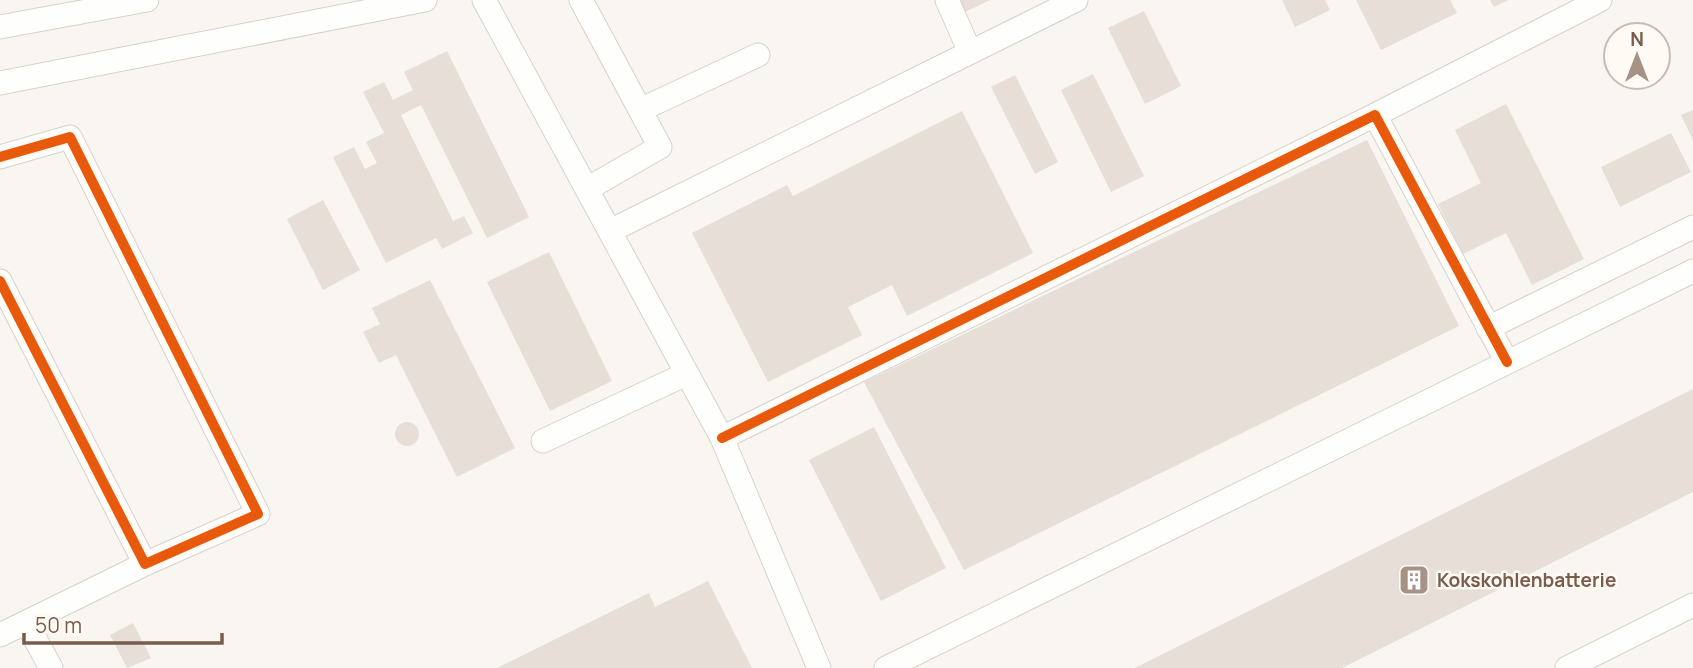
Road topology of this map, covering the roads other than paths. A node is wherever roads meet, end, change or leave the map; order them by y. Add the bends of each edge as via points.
1 (147, 0) edge
2 (425, 0) edge
3 (484, 0) edge
4 (581, 0) edge
5 (947, 0) edge
6 (1076, 0) edge
7 (1600, 0) edge
8 (0, 27) edge
9 (970, 52) junction
10 (758, 55) dead end
11 (0, 83) edge
12 (640, 110) junction
13 (1375, 116) junction
14 (0, 157) edge
15 (587, 189) junction
16 (1693, 227) edge
17 (610, 231) junction
18 (1693, 271) edge
19 (0, 281) edge
20 (1488, 328) junction
21 (1507, 362) junction
22 (686, 374) junction
23 (722, 438) junction
24 (543, 441) dead end
25 (145, 564) junction
26 (1693, 605) edge
27 (26, 622) junction
28 (0, 635) edge
29 (51, 668) edge
30 (819, 668) edge
31 (886, 668) edge
32 (1567, 668) edge

1 - 8 street
2 - 11 street
3 - 15 street
4 - 12 street
5 - 9 street
6 - 9 street
7 - 13 street
9 - 17 street
10 - 12 street
12 - 15 street via 660,147
13 - 20 street
13 - 23 street
14 - 25 street via 70,137 258,514
15 - 17 street
16 - 20 street
17 - 22 street
18 - 21 street
19 - 25 street
20 - 21 street
21 - 31 street
22 - 23 street
22 - 24 street
23 - 30 street
25 - 27 street
26 - 32 street
27 - 28 street
27 - 29 street

